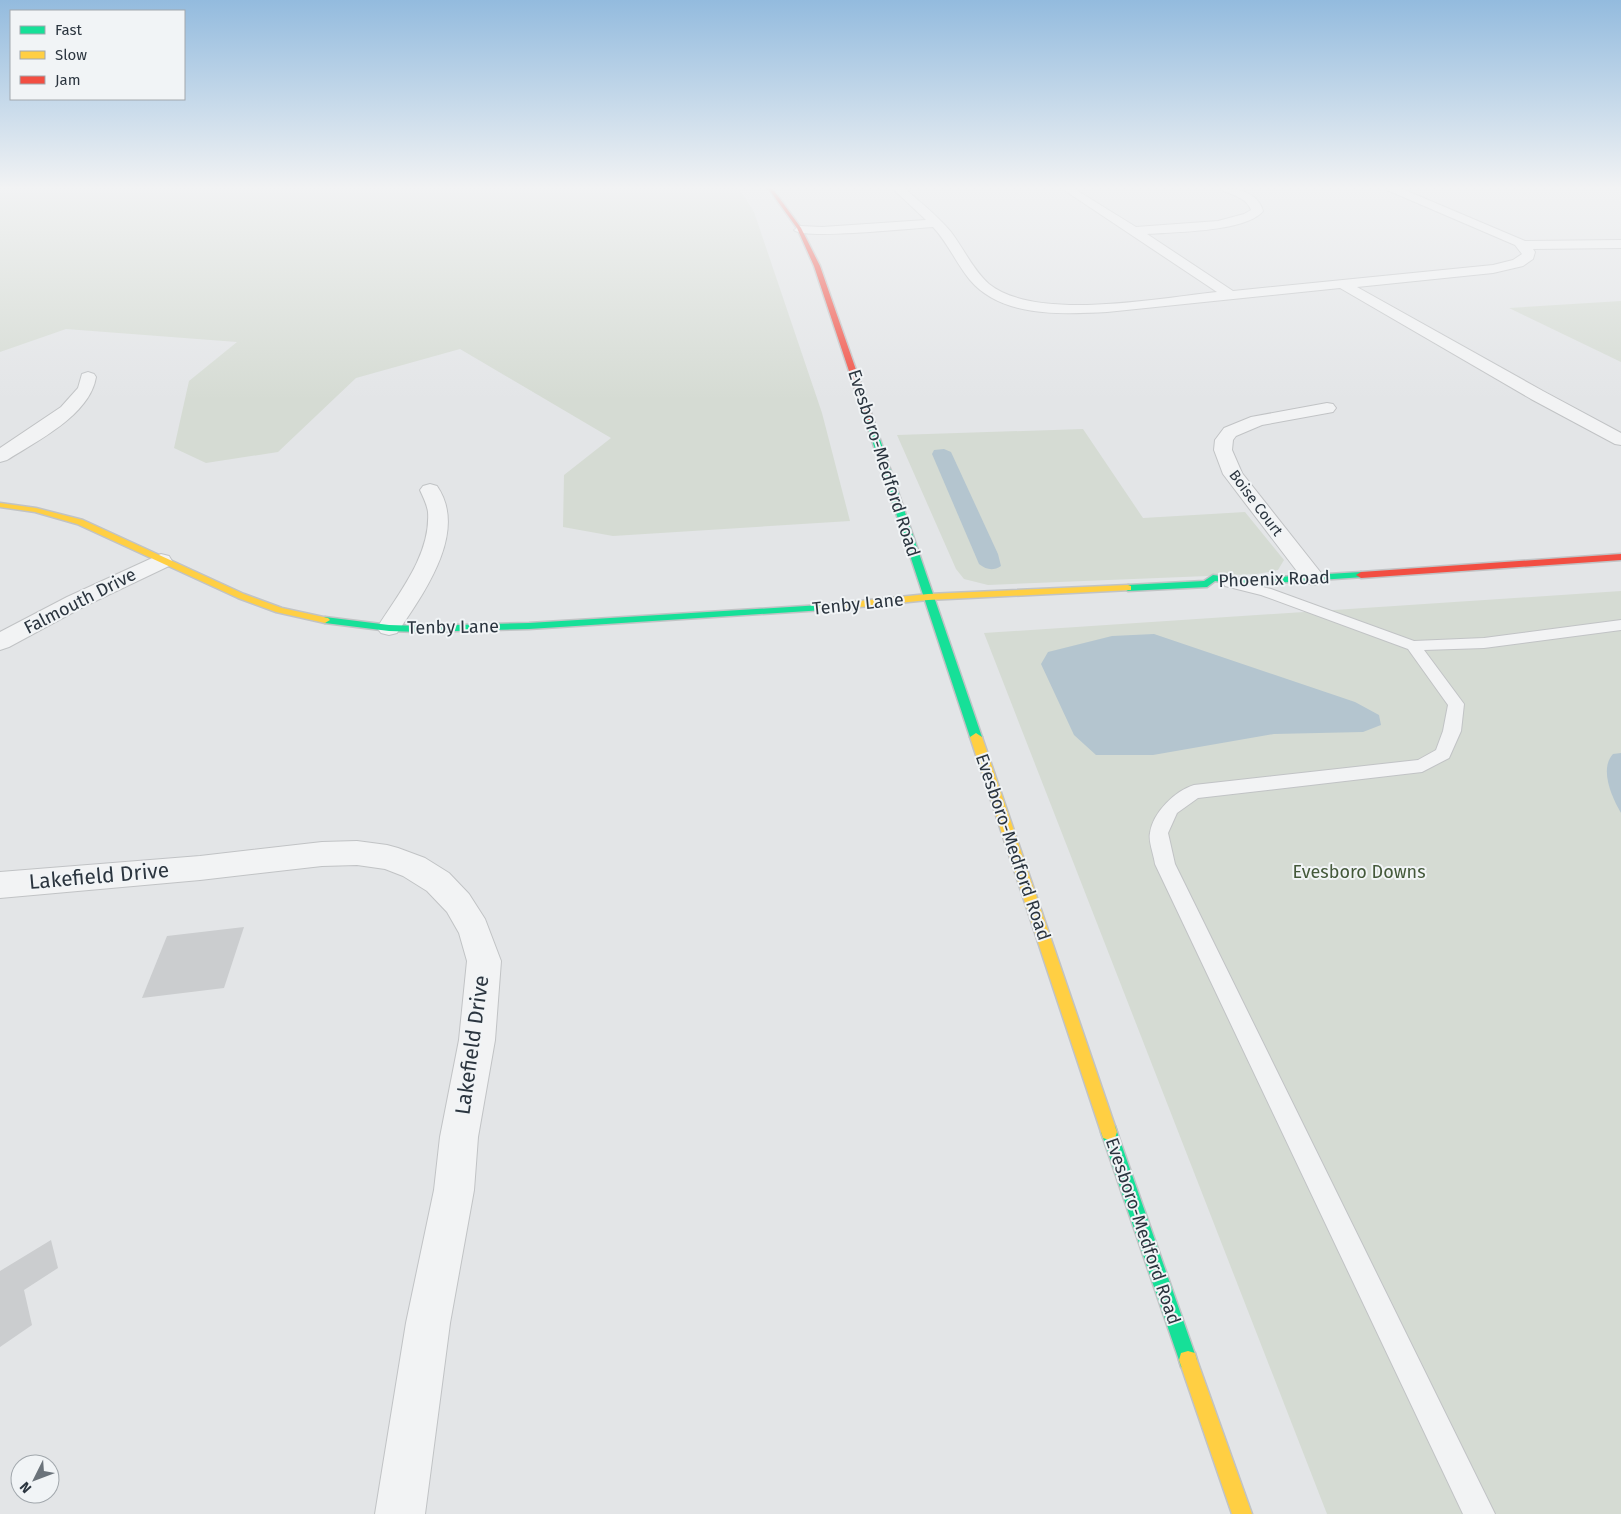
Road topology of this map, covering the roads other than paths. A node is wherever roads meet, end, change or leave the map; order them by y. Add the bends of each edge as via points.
1 (815, 259) edge
2 (963, 259) edge
3 (1175, 259) edge
4 (1524, 259) edge
5 (1342, 284) junction
6 (1228, 294) junction
7 (88, 377) dead end
8 (1327, 408) dead end
9 (1621, 440) edge
10 (0, 456) edge
11 (430, 490) dead end
12 (0, 505) edge
13 (1621, 557) edge
14 (161, 560) junction
15 (1213, 578) junction
16 (1314, 578) junction
17 (928, 597) junction
18 (1621, 625) edge
19 (390, 628) junction
20 (0, 642) edge
21 (1412, 646) junction
22 (0, 885) edge
23 (400, 1514) edge
24 (1242, 1514) edge
25 (1478, 1514) edge

1 - 17 street, Evesboro-Medford Road
2 - 6 street via 987,288 1028,305 1104,307
3 - 6 street
4 - 5 street via 1507,266
5 - 6 street
5 - 9 street
7 - 10 street via 86,388 72,406
8 - 16 street, Boise Court via 1257,421 1230,432 1224,440 1223,450 1232,474
11 - 19 street via 438,511 437,536 419,577
12 - 14 street, Tenby Lane via 36,510 80,522
13 - 16 street, Phoenix Road
14 - 19 street, Tenby Lane via 285,612 352,625
14 - 20 street, Falmouth Drive
15 - 16 street, Phoenix Road via 1245,582
15 - 17 street, Phoenix Road via 1207,584
15 - 21 lane via 1266,592
17 - 19 street, Tenby Lane via 839,607 538,625
17 - 24 street, Evesboro-Medford Road
18 - 21 lane via 1484,644
21 - 25 lane via 1456,704 1452,731 1443,754 1422,766 1194,792 1170,809 1159,833 1165,864
22 - 23 street, Lakefield Drive via 357,853 388,856 422,872 438,882 458,903 474,929 484,960 477,1040 459,1136 454,1190 428,1323

